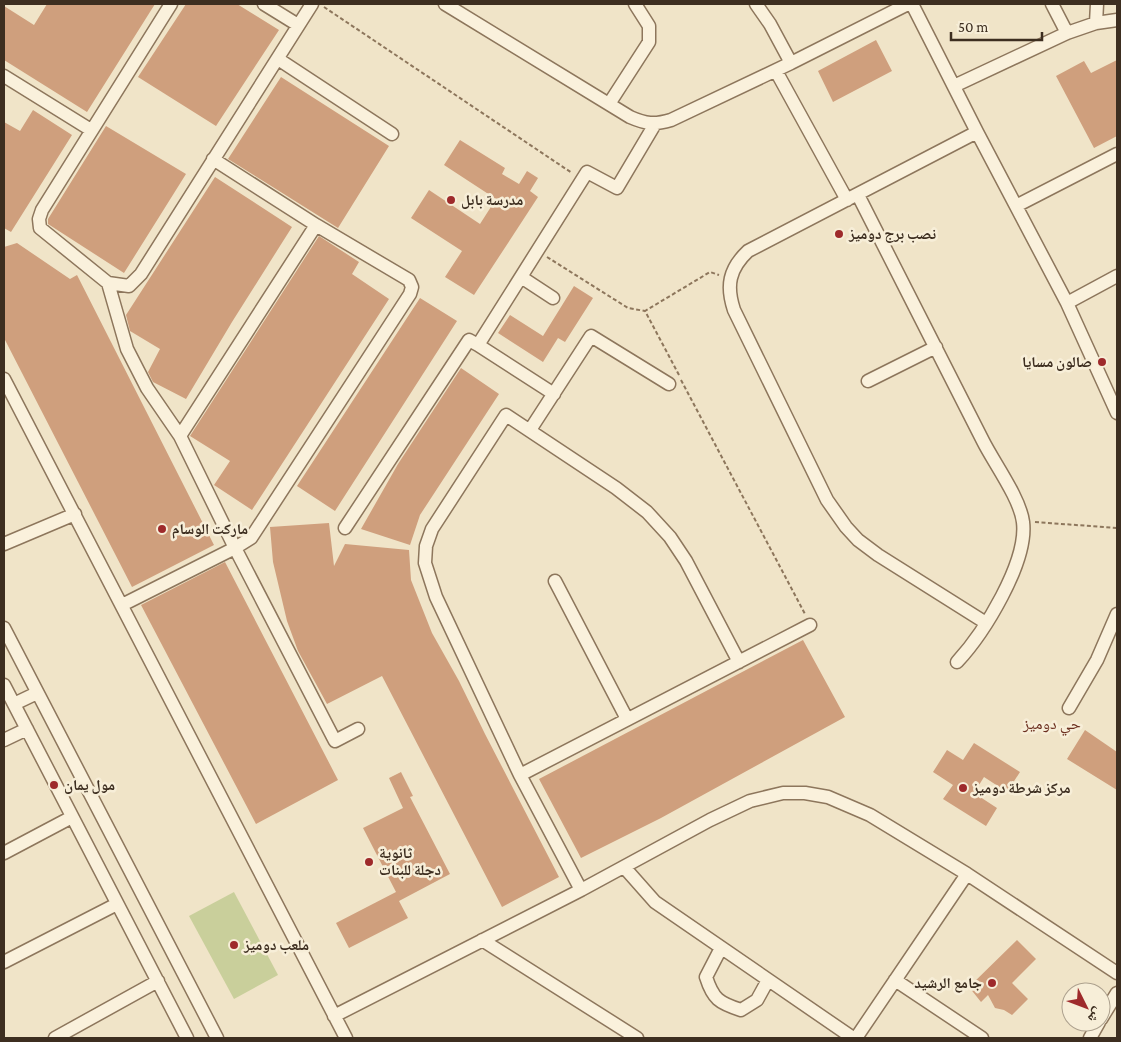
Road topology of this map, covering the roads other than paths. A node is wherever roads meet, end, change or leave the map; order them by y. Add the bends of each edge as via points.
1 (171, 4) edge
2 (264, 4) edge
3 (312, 4) edge
4 (445, 4) edge
5 (634, 4) edge
6 (756, 4) edge
7 (908, 4) edge
8 (912, 4) edge
9 (1052, 4) edge
10 (1097, 4) edge
11 (1117, 20) edge
12 (1096, 23) junction
13 (298, 25) junction
14 (1067, 33) junction
15 (278, 59) junction
16 (792, 63) junction
17 (776, 71) junction
18 (4, 76) edge
19 (954, 86) junction
20 (609, 104) junction
21 (655, 124) junction
22 (91, 130) junction
23 (977, 132) junction
24 (392, 134) dead end
25 (1117, 154) edge
26 (213, 159) junction
27 (852, 198) junction
28 (1016, 206) junction
29 (316, 225) junction
30 (1117, 276) edge
31 (521, 277) junction
32 (108, 283) junction
33 (553, 298) dead end
34 (1067, 303) junction
35 (478, 345) junction
36 (936, 347) junction
37 (4, 378) edge
38 (868, 381) dead end
39 (669, 384) dead end
40 (554, 394) junction
41 (1117, 413) edge
42 (530, 430) junction
43 (180, 436) junction
44 (75, 514) junction
45 (345, 528) dead end
46 (4, 544) edge
47 (234, 548) junction
48 (555, 581) dead end
49 (122, 605) junction
50 (1117, 614) edge
51 (986, 623) junction
52 (810, 625) road end
53 (4, 628) edge
54 (739, 662) junction
55 (956, 662) dead end
56 (4, 685) edge
57 (37, 692) junction
58 (14, 704) junction
59 (1068, 708) dead end
60 (627, 719) junction
61 (26, 729) junction
62 (358, 729) dead end
63 (4, 740) edge
64 (520, 774) junction
65 (72, 817) junction
66 (4, 853) edge
67 (624, 867) junction
68 (967, 874) junction
69 (581, 890) junction
70 (117, 904) junction
71 (482, 940) junction
72 (721, 948) junction
73 (4, 962) edge
74 (1117, 973) edge
75 (768, 980) junction
76 (896, 980) junction
77 (158, 981) junction
78 (334, 1016) junction
79 (55, 1038) edge
80 (187, 1038) edge
81 (217, 1038) edge
82 (346, 1038) edge
83 (637, 1038) edge
84 (854, 1038) edge
85 (982, 1038) edge

1 - 22 street
2 - 13 street
3 - 13 street
4 - 20 street
5 - 20 street via 650,26 649,42
6 - 16 street
7 - 16 street
8 - 19 street
9 - 14 street
10 - 12 street
11 - 12 street
12 - 14 street
13 - 15 street
14 - 19 street
15 - 24 street
15 - 26 street
16 - 17 street
17 - 21 street
17 - 27 street
18 - 22 street
19 - 23 street
20 - 21 street via 641,122
21 - 31 street via 617,188 587,172
22 - 32 street via 42,210 40,228
23 - 27 street
23 - 28 street
25 - 28 street
26 - 29 street
26 - 32 street via 141,274 129,286
27 - 36 street
27 - 51 street via 748,251 736,265 731,278 729,293 734,310 828,500 846,527 878,555
28 - 34 street
29 - 43 street
29 - 47 street via 409,280 412,288 251,538
30 - 34 street
31 - 33 street
31 - 35 street
32 - 43 street via 127,349 147,388
34 - 41 street
35 - 40 street
35 - 45 street via 469,340
36 - 38 street
36 - 51 street via 1017,503 1023,521 1022,540 1012,576
37 - 44 street
39 - 40 street via 590,336
40 - 42 street
42 - 54 street via 616,488 647,512 670,537
42 - 64 street via 506,415 432,529 425,563 436,597
43 - 47 street
44 - 46 street
44 - 49 street
47 - 49 street
47 - 62 street via 335,740
48 - 60 street
49 - 78 street
50 - 59 street via 1097,660
51 - 55 street
52 - 54 street
53 - 57 street
54 - 60 street
56 - 58 street
57 - 58 street
57 - 81 street
58 - 61 street
60 - 64 street
61 - 63 street
61 - 65 street
64 - 69 street
65 - 66 street
65 - 70 street
67 - 68 street via 738,807 763,797 793,792 828,797 855,807
67 - 69 street
67 - 72 street via 656,902
68 - 74 street
68 - 76 street
69 - 71 street
70 - 73 street
70 - 77 street
71 - 78 street
71 - 83 street
72 - 75 street
72 - 75 street via 706,977 711,991 723,1004 741,1010 757,1000
75 - 84 street
76 - 84 street
76 - 85 street
77 - 79 street
77 - 80 street
78 - 82 street

